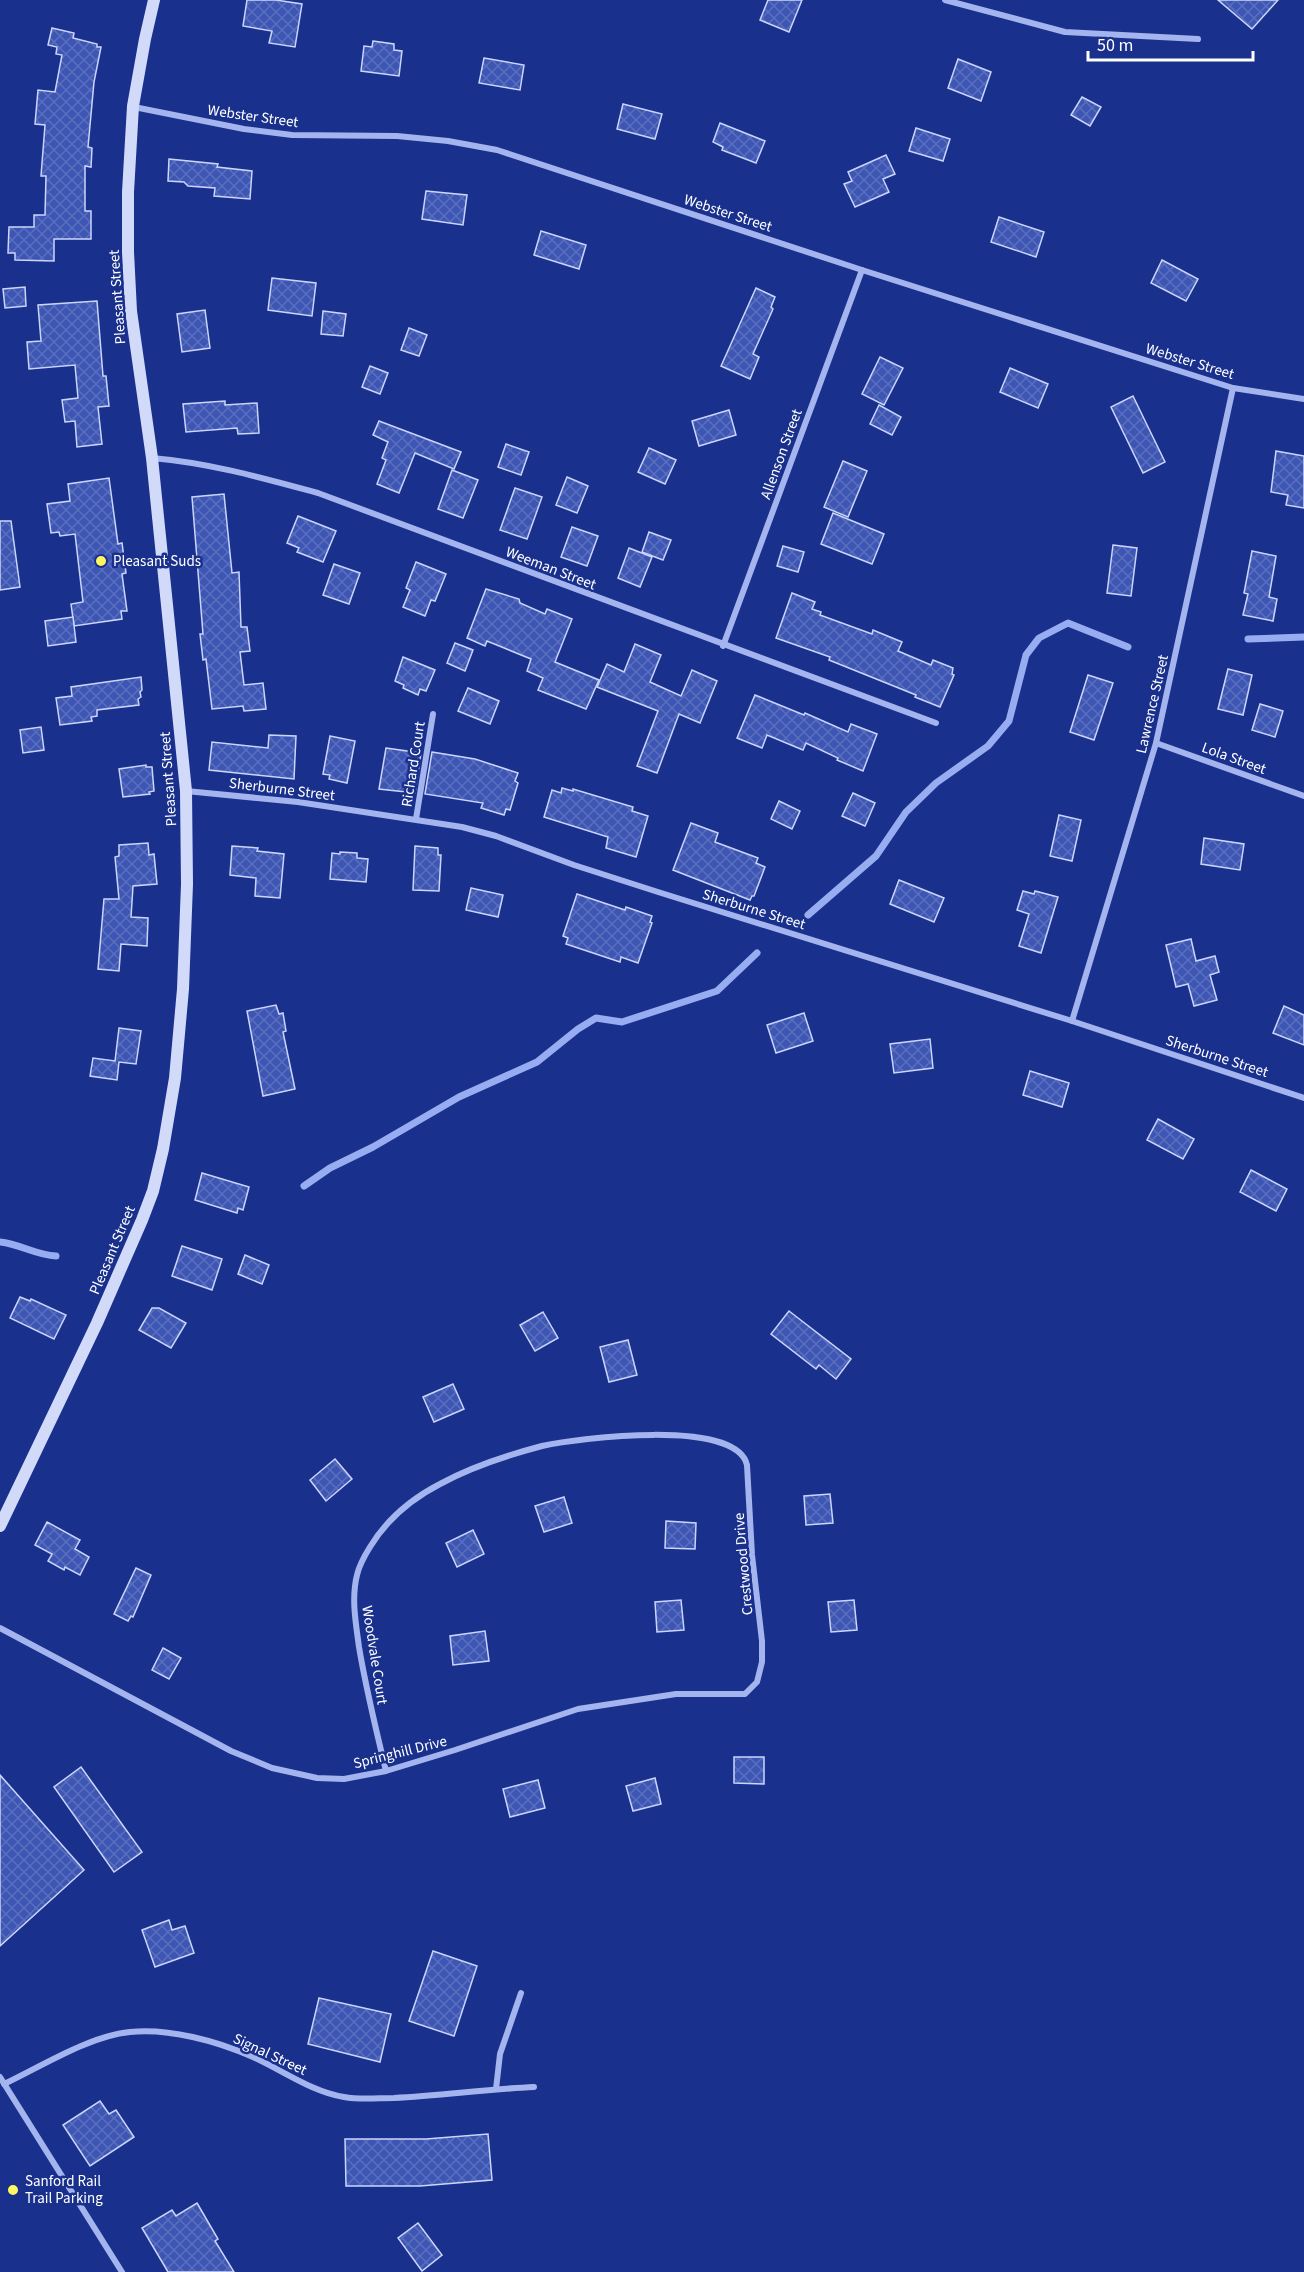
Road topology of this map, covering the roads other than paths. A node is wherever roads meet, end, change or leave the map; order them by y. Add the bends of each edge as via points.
1 (154, 0) edge
2 (945, 0) edge
3 (1198, 39) dead end
4 (133, 106) junction
5 (862, 270) junction
6 (1233, 388) junction
7 (1304, 399) edge
8 (152, 458) junction
9 (723, 646) junction
10 (434, 714) dead end
11 (936, 723) dead end
12 (1156, 743) junction
13 (186, 791) junction
14 (1304, 796) edge
15 (416, 819) junction
16 (1072, 1021) junction
17 (1304, 1098) edge
18 (734, 1447) joint
19 (0, 1526) edge
20 (0, 1628) edge
21 (757, 1682) joint
22 (386, 1772) junction
23 (521, 1993) dead end
24 (0, 2077) edge
25 (4, 2084) junction
26 (534, 2087) dead end
27 (496, 2089) junction
28 (122, 2272) edge

1 - 4 main road, Pleasant Street
2 - 3 street via 1065,32
4 - 5 street, Webster Street via 292,135 397,136 497,150
4 - 8 main road, Pleasant Street via 128,283
5 - 6 street, Webster Street
5 - 9 street, Allenson Street
6 - 7 street, Webster Street
6 - 12 street, Lawrence Street
8 - 9 street, Weeman Street via 230,469 318,494
8 - 13 main road, Pleasant Street
9 - 11 street, Weeman Street
10 - 15 street, Richard Court
12 - 14 street, Lola Street
12 - 16 street, Lawrence Street
13 - 15 street, Sherburne Street via 261,797
13 - 19 main road, Pleasant Street via 183,989 164,1149 153,1191 127,1256
15 - 16 street, Sherburne Street via 496,836 619,880
16 - 17 street, Sherburne Street
18 - 21 street, Crestwood Drive via 747,1465 762,1641
18 - 22 street, Woodvale Court via 704,1439 645,1434 593,1437 542,1446 442,1483 400,1510 369,1548 357,1575 354,1603 366,1689
20 - 22 street, Springhill Drive via 186,1728 272,1768 317,1778 344,1779
21 - 22 street, Springhill Drive via 741,1695 676,1694 578,1709
23 - 27 street via 500,2054
24 - 25 street
25 - 27 street, Signal Street via 83,2046 138,2032 189,2036 225,2045 307,2085 343,2097 435,2096
25 - 28 street
26 - 27 street, Signal Street

